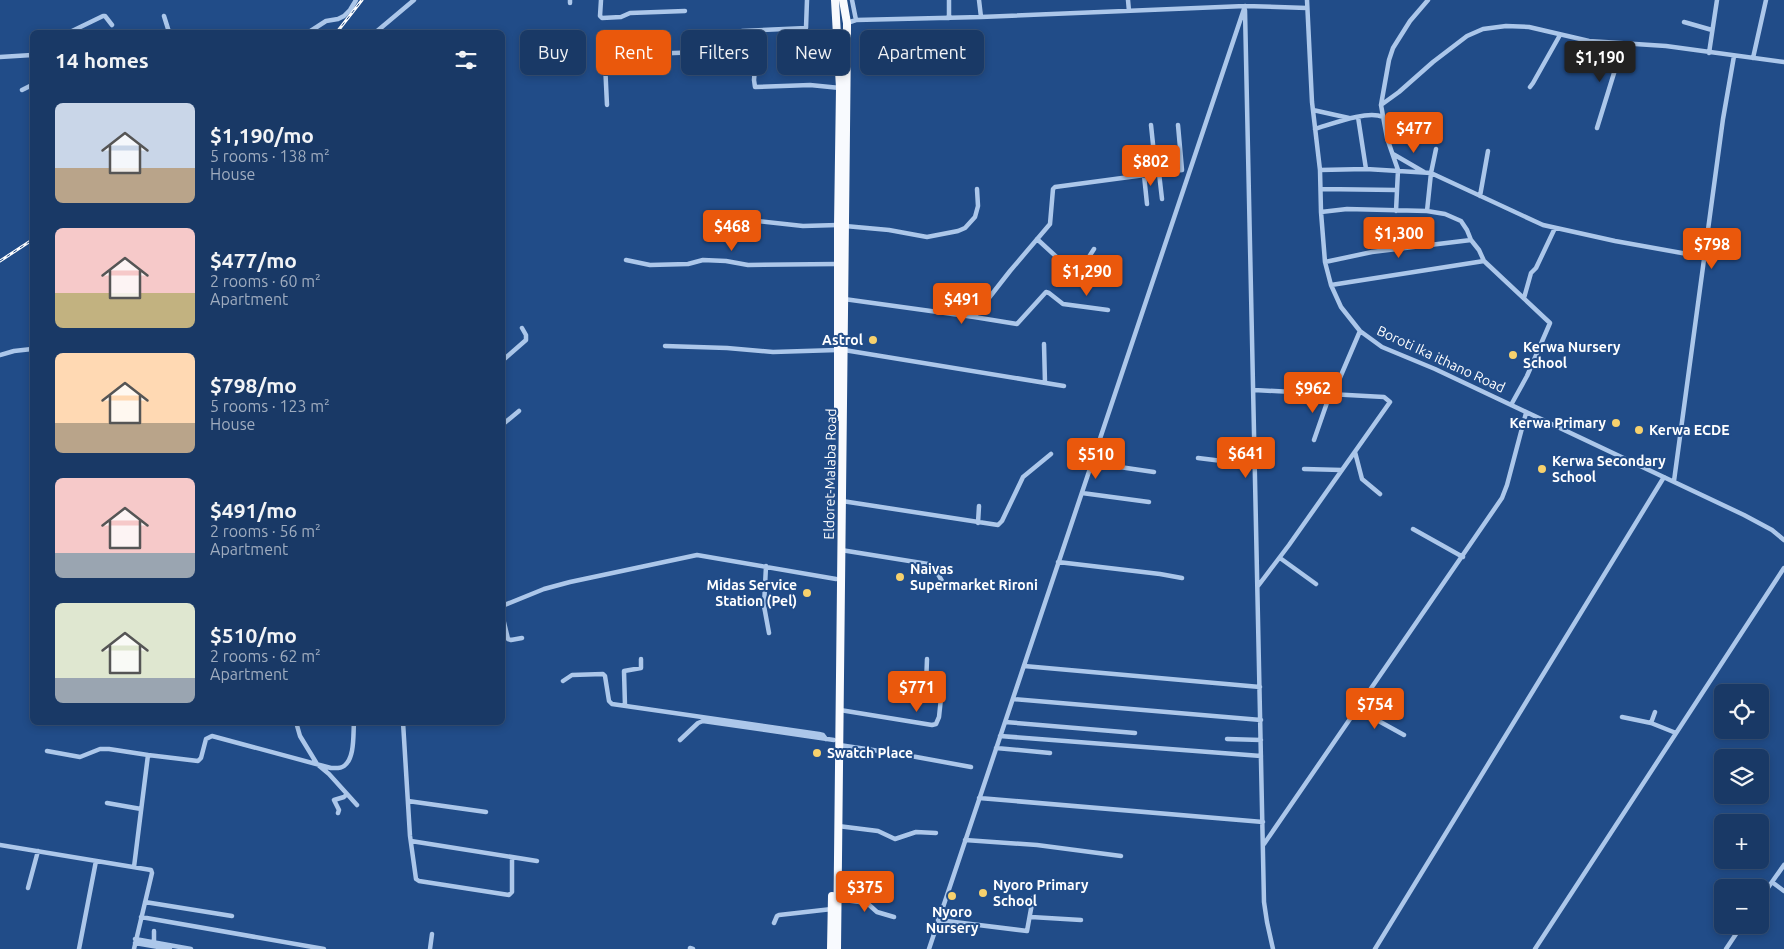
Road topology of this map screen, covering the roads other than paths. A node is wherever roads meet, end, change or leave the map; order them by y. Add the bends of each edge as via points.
1 (356, 0) edge
2 (414, 0) edge
3 (600, 0) edge
4 (807, 0) edge
5 (835, 0) edge
6 (843, 0) edge
7 (852, 0) edge
8 (948, 0) edge
9 (979, 0) edge
10 (1128, 0) edge
11 (1307, 0) edge
12 (1428, 0) edge
13 (1717, 0) edge
14 (1766, 0) edge
15 (1245, 6) junction
16 (1307, 8) junction
17 (685, 11) dead end
18 (1129, 11) junction
19 (164, 16) dead end
20 (981, 17) junction
21 (949, 18) junction
22 (856, 20) junction
23 (1684, 22) dead end
24 (847, 23) junction
25 (112, 25) dead end
26 (74, 30) edge
27 (168, 30) edge
28 (312, 30) edge
29 (378, 30) edge
30 (1712, 30) junction
31 (767, 31) edge
32 (1560, 35) junction
33 (1623, 44) junction
34 (681, 53) edge
35 (1709, 53) junction
36 (30, 55) edge
37 (1734, 56) junction
38 (0, 57) edge
39 (1753, 58) junction
40 (1784, 62) edge
41 (754, 75) edge
42 (30, 86) edge
43 (1530, 87) dead end
44 (840, 88) junction
45 (22, 90) dead end
46 (607, 105) dead end
47 (1381, 105) junction
48 (1313, 110) junction
49 (1358, 117) junction
50 (1383, 117) junction
51 (1350, 118) junction
52 (1151, 125) dead end
53 (1178, 125) dead end
54 (1597, 128) dead end
55 (1315, 129) junction
56 (1436, 150) dead end
57 (1488, 151) dead end
58 (1393, 154) junction
59 (1366, 169) junction
60 (1320, 170) junction
61 (1398, 170) junction
62 (1158, 173) junction
63 (1425, 173) junction
64 (1431, 173) junction
65 (1144, 175) junction
66 (977, 189) dead end
67 (1320, 189) junction
68 (1396, 190) junction
69 (1480, 196) junction
70 (1162, 199) dead end
71 (1147, 204) dead end
72 (1396, 211) junction
73 (1427, 211) junction
74 (1321, 212) junction
75 (740, 219) dead end
76 (841, 225) junction
77 (1555, 228) junction
78 (1037, 239) junction
79 (1470, 240) junction
80 (1094, 249) dead end
81 (1704, 257) junction
82 (626, 260) dead end
83 (1484, 261) junction
84 (1325, 262) junction
85 (838, 264) junction
86 (1331, 285) junction
87 (1524, 298) junction
88 (844, 299) junction
89 (1108, 310) dead end
90 (974, 317) junction
91 (522, 328) dead end
92 (1360, 331) junction
93 (1044, 344) dead end
94 (665, 346) dead end
95 (30, 349) edge
96 (841, 350) junction
97 (0, 355) edge
98 (505, 358) edge
99 (1044, 383) junction
100 (1064, 386) dead end
101 (1254, 390) junction
102 (1331, 394) junction
103 (1511, 405) junction
104 (519, 411) dead end
105 (1526, 413) junction
106 (505, 423) edge
107 (1314, 440) dead end
108 (1355, 452) junction
109 (1052, 454) dead end
110 (1198, 458) dead end
111 (1092, 463) junction
112 (1255, 465) junction
113 (1304, 470) dead end
114 (1342, 470) junction
115 (1154, 472) dead end
116 (1664, 477) junction
117 (1674, 480) junction
118 (1082, 493) junction
119 (1380, 494) dead end
120 (842, 501) junction
121 (1148, 502) dead end
122 (979, 506) dead end
123 (978, 523) junction
124 (1413, 529) dead end
125 (1784, 540) edge
126 (842, 550) junction
127 (1463, 557) junction
128 (1280, 558) junction
129 (1058, 562) junction
130 (766, 566) junction
131 (1784, 568) edge
132 (1182, 578) dead end
133 (836, 579) junction
134 (1316, 584) dead end
135 (1258, 586) junction
136 (946, 588) dead end
137 (512, 602) junction
138 (505, 605) edge
139 (505, 610) edge
140 (505, 626) edge
141 (769, 633) dead end
142 (522, 638) dead end
143 (641, 659) dead end
144 (927, 659) dead end
145 (1024, 666) junction
146 (563, 681) dead end
147 (1260, 687) junction
148 (1012, 699) junction
149 (625, 706) junction
150 (1357, 709) junction
151 (840, 710) junction
152 (1655, 712) dead end
153 (1622, 717) dead end
154 (1260, 720) junction
155 (1005, 722) junction
156 (1651, 723) junction
157 (297, 725) edge
158 (354, 725) edge
159 (403, 725) edge
160 (1135, 733) dead end
161 (1676, 733) junction
162 (1000, 736) junction
163 (1404, 736) dead end
164 (1226, 739) dead end
165 (680, 740) dead end
166 (1261, 740) junction
167 (833, 741) junction
168 (996, 748) junction
169 (48, 751) dead end
170 (1050, 753) dead end
171 (148, 755) junction
172 (1261, 756) junction
173 (317, 764) junction
174 (971, 766) dead end
175 (347, 794) junction
176 (979, 798) junction
177 (408, 801) junction
178 (107, 803) dead end
179 (357, 805) dead end
180 (141, 809) junction
181 (486, 812) dead end
182 (338, 813) dead end
183 (1263, 822) junction
184 (838, 826) junction
185 (936, 833) dead end
186 (965, 840) junction
187 (411, 841) junction
188 (1263, 844) junction
189 (0, 845) edge
190 (38, 852) junction
191 (1121, 856) dead end
192 (512, 857) junction
193 (96, 861) junction
194 (537, 861) dead end
195 (1784, 865) edge
196 (134, 867) junction
197 (1772, 882) junction
198 (1769, 886) edge
199 (28, 888) dead end
200 (1784, 890) edge
201 (1033, 898) dead end
202 (837, 899) junction
203 (144, 902) junction
204 (832, 910) junction
205 (232, 916) dead end
206 (894, 916) dead end
207 (1031, 917) junction
208 (141, 918) junction
209 (938, 920) junction
210 (1081, 920) dead end
211 (774, 924) dead end
212 (154, 931) dead end
213 (432, 934) dead end
214 (1736, 934) edge
215 (135, 941) junction
216 (154, 946) edge
217 (79, 949) edge
218 (134, 949) edge
219 (170, 949) edge
220 (191, 949) edge
221 (324, 949) edge
222 (430, 949) edge
223 (832, 949) edge
224 (837, 949) edge
225 (928, 949) edge
226 (1273, 949) edge
227 (1375, 949) edge
228 (1535, 949) edge
229 (1726, 949) edge

1 - 28 street via 344,16 326,21
2 - 29 street
3 - 17 street via 602,18 621,17 631,12
4 - 31 street via 804,29
5 - 44 highway, Eldoret-Malaba Road
6 - 24 highway, Eldoret-Malaba Road
7 - 22 street
8 - 21 street
9 - 20 street
10 - 18 street
11 - 16 street, Boroti Ika ithano Road
12 - 47 street via 1393,48
13 - 30 street
14 - 39 street
15 - 16 street
15 - 18 street
15 - 101 street
15 - 111 street
16 - 48 street, Boroti Ika ithano Road
18 - 20 street
19 - 27 street
20 - 21 street
21 - 22 street
22 - 24 street
23 - 30 street
24 - 76 highway, Eldoret-Malaba Road
25 - 26 street via 103,16
30 - 35 street
32 - 33 street via 1589,42
32 - 43 street
32 - 47 street via 1518,26 1476,31
33 - 35 street
33 - 54 street
34 - 46 street via 612,56 605,63
35 - 37 street
36 - 38 street
37 - 39 street
37 - 81 street
39 - 40 street
41 - 44 street via 755,86
42 - 45 street
44 - 76 highway, Eldoret-Malaba Road
47 - 50 street
48 - 51 street
48 - 55 street, Boroti Ika ithano Road
49 - 50 street
49 - 51 street
49 - 59 street
50 - 58 street
51 - 55 street
52 - 62 street
53 - 62 street via 1182,168
55 - 60 street, Boroti Ika ithano Road
56 - 64 street
57 - 69 street
58 - 61 street
58 - 63 street
59 - 60 street
59 - 61 street
60 - 67 street, Boroti Ika ithano Road
61 - 63 street
61 - 68 street
62 - 65 street
62 - 70 street
63 - 64 street
64 - 69 street
64 - 73 street
65 - 71 street
65 - 78 street via 1055,186 1051,221
66 - 76 street via 976,217 958,231 926,237
67 - 68 street
67 - 74 street, Boroti Ika ithano Road
68 - 72 street
69 - 77 street
72 - 73 street
72 - 74 street via 1347,209
73 - 79 street via 1461,221
74 - 84 street, Boroti Ika ithano Road
75 - 76 street via 804,226
76 - 85 highway, Eldoret-Malaba Road
76 - 88 highway, Eldoret-Malaba Road
77 - 81 street
77 - 87 street via 1531,273
78 - 80 street via 1074,273
78 - 90 street
79 - 83 street
79 - 84 street via 1372,252
81 - 117 street
82 - 85 street via 648,265 688,264 703,260 744,265
83 - 86 street
83 - 87 street
84 - 86 street, Boroti Ika ithano Road
85 - 96 highway, Eldoret-Malaba Road
86 - 92 street, Boroti Ika ithano Road via 1341,307
87 - 103 street via 1550,324
88 - 90 street
88 - 96 highway, Eldoret-Malaba Road
89 - 90 street via 1064,304 1046,292 1017,324
91 - 98 street via 526,340
92 - 102 street
92 - 103 street, Boroti Ika ithano Road via 1382,347
93 - 99 street
94 - 96 street via 773,352
95 - 97 street
96 - 99 street
96 - 120 highway, Eldoret-Malaba Road
96 - 133 highway, Eldoret-Malaba Road
99 - 100 street
101 - 102 street
101 - 112 street
102 - 107 street
102 - 108 street via 1390,401
103 - 105 street, Boroti Ika ithano Road
104 - 106 street
105 - 116 street, Boroti Ika ithano Road
105 - 127 street via 1502,498
108 - 114 street
108 - 119 street via 1362,479
109 - 123 street via 1023,477 999,524
110 - 112 street
111 - 115 street
111 - 118 street
112 - 135 street
113 - 114 street
114 - 128 street
116 - 117 street, Boroti Ika ithano Road
116 - 227 street
117 - 125 street, Boroti Ika ithano Road via 1772,530
118 - 121 street
118 - 129 street
120 - 123 street
120 - 126 highway, Eldoret-Malaba Road
122 - 123 street
124 - 127 street
126 - 136 street via 928,564 935,568
126 - 151 highway, Eldoret-Malaba Road
127 - 150 street
128 - 134 street
128 - 135 street
129 - 132 street
129 - 145 street
130 - 133 street
130 - 137 street via 705,555 692,556 570,582
130 - 141 street via 764,606
131 - 161 street
133 - 167 highway, Eldoret-Malaba Road
135 - 147 street
137 - 138 street
137 - 139 street
140 - 142 street via 508,639
143 - 149 street via 640,668 625,670
144 - 151 street via 926,686 941,698 936,724
145 - 147 street
145 - 148 street
146 - 149 street via 572,675 603,674 610,702
147 - 154 street
148 - 154 street
148 - 155 street
149 - 167 street via 819,734
150 - 163 street
150 - 188 street
151 - 167 highway, Eldoret-Malaba Road
152 - 156 street
153 - 156 street
154 - 166 street
155 - 160 street
155 - 162 street
156 - 161 street
157 - 173 street
158 - 173 street via 351,754 343,766 331,768
159 - 177 street
161 - 228 street
162 - 168 street
162 - 172 street
164 - 166 street
165 - 167 street via 703,721
166 - 172 street
167 - 174 street
167 - 184 highway, Eldoret-Malaba Road
167 - 204 highway, Eldoret-Malaba Road
168 - 170 street
168 - 176 street
169 - 171 street via 80,757 100,749
171 - 173 street via 198,761 206,738 212,736
171 - 180 street
172 - 183 street
173 - 175 street
175 - 179 street
175 - 182 street via 334,800
176 - 183 street
176 - 186 street
177 - 181 street
177 - 187 street
178 - 180 street
180 - 196 street
183 - 188 street
184 - 185 street via 878,830 895,839 916,832
184 - 202 highway, Eldoret-Malaba Road
186 - 191 street
186 - 209 street
187 - 192 street
187 - 192 street via 414,876 418,881 509,895 512,892
188 - 226 street via 1265,910
189 - 190 street
190 - 193 street
190 - 199 street
192 - 194 street
193 - 196 street
193 - 217 street
195 - 197 street
196 - 203 street via 152,871
197 - 198 street
197 - 200 street
201 - 207 street
202 - 206 street via 867,903 876,911
202 - 224 highway, Eldoret-Malaba Road
203 - 205 street
203 - 208 street
204 - 211 street via 779,915
204 - 223 highway, Eldoret-Malaba Road
207 - 209 street via 1027,932
207 - 210 street
208 - 215 street
208 - 221 street
209 - 225 street
212 - 216 street
213 - 222 street
214 - 229 street
215 - 216 street
215 - 218 street
216 - 219 street
216 - 220 street

